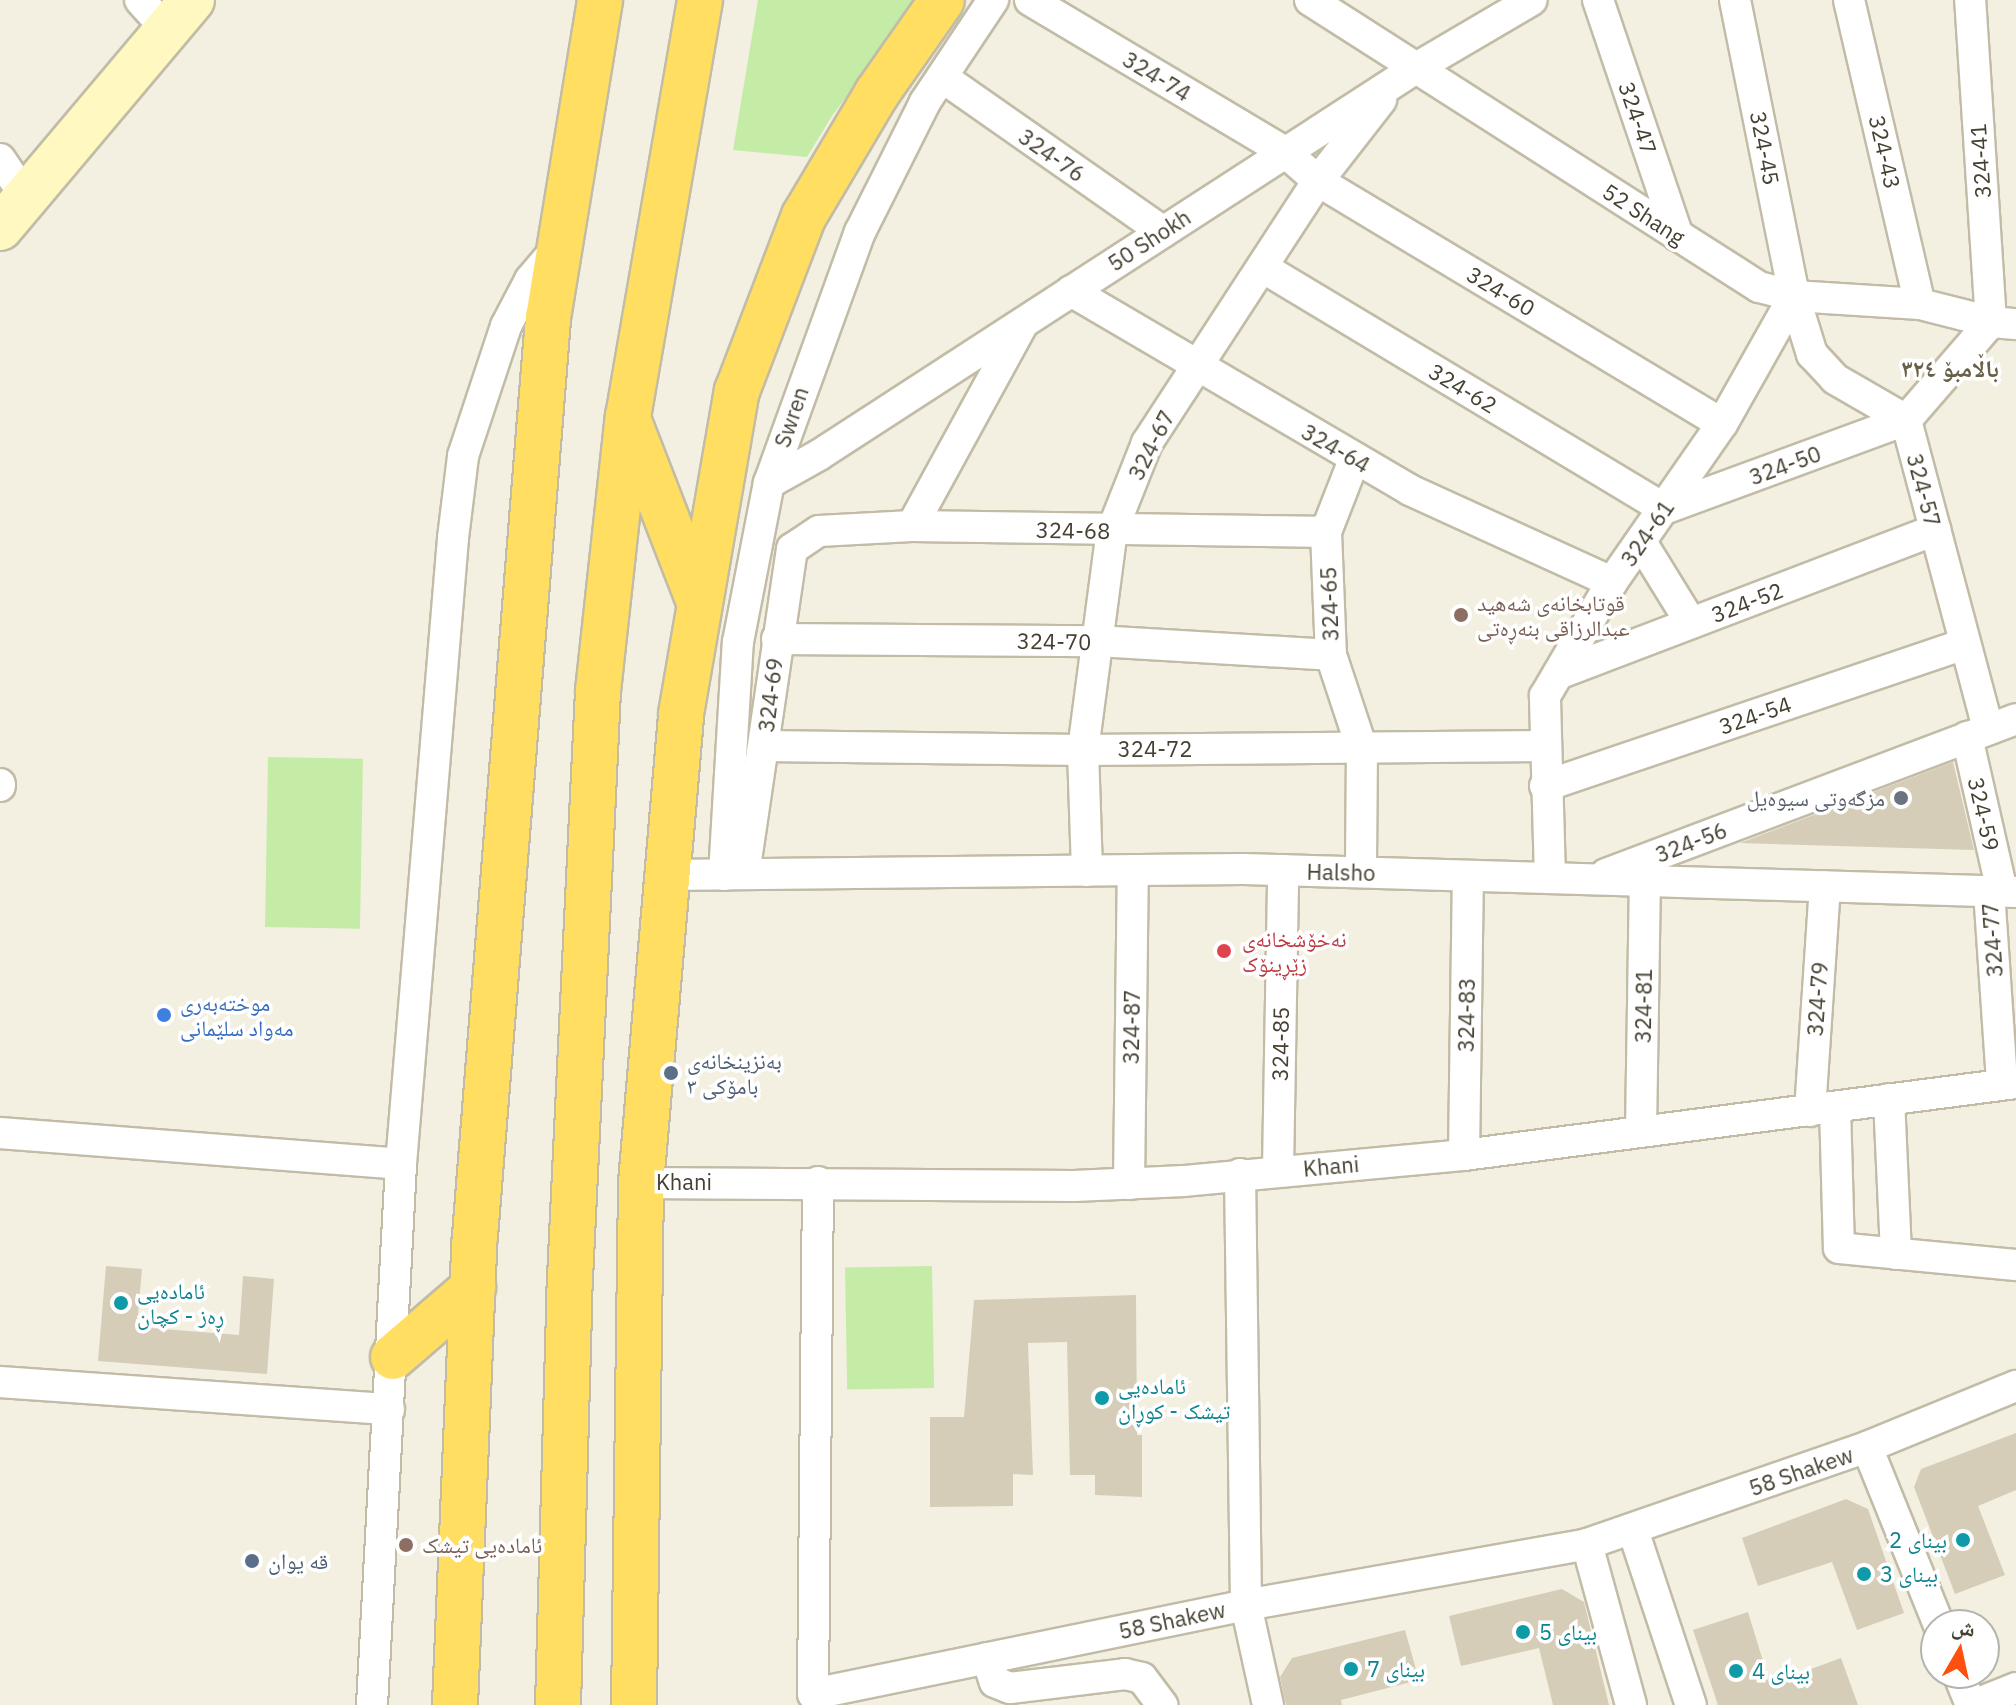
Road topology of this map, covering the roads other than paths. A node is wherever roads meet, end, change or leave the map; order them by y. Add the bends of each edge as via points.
1 (600, 0) edge
2 (700, 0) edge
3 (942, 0) edge
4 (993, 0) edge
5 (1030, 0) edge
6 (1310, 0) edge
7 (1598, 0) edge
8 (1735, 0) edge
9 (1849, 0) edge
10 (1970, 0) edge
11 (1525, 1) edge
12 (166, 10) edge
13 (1405, 75) junction
14 (942, 77) junction
15 (1285, 152) junction
16 (0, 159) edge
17 (1318, 181) junction
18 (13, 212) edge
19 (1163, 232) junction
20 (1678, 236) junction
21 (561, 243) junction
22 (1262, 267) junction
23 (1071, 291) junction
24 (1794, 296) junction
25 (1920, 304) junction
26 (1024, 321) junction
27 (2004, 323) edge
28 (1197, 365) junction
29 (628, 417) junction
30 (1906, 420) junction
31 (1722, 424) junction
32 (1354, 460) junction
33 (769, 483) junction
34 (1664, 509) junction
35 (912, 526) junction
36 (1935, 530) junction
37 (819, 531) joint
38 (1112, 531) junction
39 (1326, 532) junction
40 (1641, 542) junction
41 (1612, 582) junction
42 (700, 605) junction
43 (1691, 623) junction
44 (777, 639) junction
45 (1097, 641) junction
46 (1965, 644) junction
47 (1331, 655) junction
48 (1558, 674) junction
49 (1991, 728) edge
50 (764, 746) junction
51 (1546, 746) junction
52 (1362, 749) junction
53 (1083, 750) junction
54 (1545, 786) junction
55 (1133, 870) junction
56 (1283, 870) junction
57 (1087, 871) junction
58 (1361, 872) junction
59 (734, 874) junction
60 (667, 875) junction
61 (1468, 876) junction
62 (1550, 878) junction
63 (1590, 880) junction
64 (1645, 881) junction
65 (1825, 886) junction
66 (2002, 891) edge
67 (2009, 1083) edge
68 (1889, 1099) junction
69 (1822, 1109) junction
70 (1641, 1131) junction
71 (0, 1133) edge
72 (1464, 1155) junction
73 (401, 1164) junction
74 (1278, 1170) junction
75 (1240, 1174) junction
76 (818, 1182) junction
77 (641, 1183) junction
78 (1129, 1184) junction
79 (1896, 1254) junction
80 (2016, 1265) edge
81 (473, 1288) junction
82 (393, 1357) junction
83 (0, 1382) edge
84 (2016, 1386) edge
85 (389, 1409) junction
86 (1867, 1447) junction
87 (1633, 1530) junction
88 (1587, 1544) junction
89 (1246, 1605) junction
90 (1933, 1609) edge
91 (987, 1658) junction
92 (2016, 1688) edge
93 (812, 1700) edge
94 (372, 1705) edge
95 (455, 1705) edge
96 (558, 1705) edge
97 (634, 1705) edge
98 (1162, 1705) edge
99 (1268, 1705) edge
100 (1631, 1705) edge
101 (1691, 1705) edge
102 (1973, 1705) edge

1 - 21 highway
2 - 29 highway
3 - 42 highway via 877,93 804,216 737,391
4 - 14 street, Swren
5 - 15 street, 324-74
6 - 13 street, 52 Shang
7 - 20 street, 324-47
8 - 24 street, 324-45
9 - 25 street, 324-43
10 - 27 street, 324-41
11 - 13 street, 50 Shokh
12 - 18 street
13 - 15 street, 50 Shokh
13 - 17 street, 324-67
13 - 20 street, 52 Shang
14 - 19 street, 324-76
14 - 33 street, Swren via 860,232
15 - 17 street, 324-60
15 - 19 street, 50 Shokh
16 - 18 street
17 - 22 street, 324-67
17 - 31 street, 324-60
19 - 23 street, 50 Shokh
20 - 24 street, 52 Shang via 1759,287
21 - 73 street via 530,280 506,326 463,456
21 - 81 highway via 546,334
22 - 28 street, 324-67
22 - 34 street, 324-62
23 - 26 street, 50 Shokh
23 - 28 street, 324-64
24 - 25 street, 52 Shang
24 - 30 street via 1812,354 1835,379
24 - 31 street, 324-61
25 - 27 street, 52 Shang
26 - 33 street, 50 Shokh
26 - 35 street
27 - 30 street
28 - 32 street, 324-64
28 - 38 street, 324-67 via 1147,443
29 - 42 highway
29 - 96 highway via 598,691 569,1299
30 - 34 street, 324-50
30 - 36 street, 324-57
31 - 34 street, 324-61
32 - 39 street, 324-65
32 - 41 street, 324-64
33 - 59 street, Swren via 738,642
34 - 40 street, 324-61
35 - 37 street, 324-68
35 - 38 street, 324-68
36 - 43 street, 324-52
36 - 46 street, 324-57
37 - 44 street, 324-69 via 792,549
38 - 39 street, 324-68
38 - 45 street, 324-67
39 - 47 street, 324-65
40 - 41 street, 324-61
40 - 43 street
41 - 48 street, 324-61
42 - 60 highway via 681,714
43 - 48 street, 324-52
44 - 45 street, 324-70
44 - 50 street, 324-69
45 - 47 street, 324-70
45 - 53 street, 324-67
46 - 49 street, 324-57
46 - 54 street, 324-54
47 - 52 street, 324-65
48 - 51 street, 324-61 via 1545,696
49 - 63 street, 324-56
49 - 66 street, 324-59
50 - 53 street, 324-72
50 - 59 street, 324-69
51 - 52 street, 324-72
51 - 54 street, 324-61
52 - 53 street, 324-72
52 - 58 street, 324-65
53 - 57 street, 324-67
54 - 62 street, 324-61
55 - 56 street, Halsho
55 - 57 street, Halsho
55 - 78 street, 324-87
56 - 58 street, Halsho
56 - 74 street, 324-85
57 - 59 street, Halsho
58 - 61 street, Halsho
59 - 60 street, Halsho
60 - 77 highway
61 - 62 street, Halsho
61 - 72 street, 324-83
62 - 63 street, Halsho
63 - 64 street, Halsho
64 - 65 street, Halsho
64 - 70 street, 324-81
65 - 66 street, Halsho
65 - 69 street, 324-79
66 - 67 street, 324-77
67 - 68 street, Khani
68 - 69 street, Khani
68 - 79 street
69 - 70 street, Khani
69 - 79 street, 324-79 via 1839,1248
70 - 72 street, Khani
71 - 73 street
72 - 74 street, Khani
73 - 82 street
74 - 75 street, Khani
75 - 78 street, Khani
75 - 89 street
76 - 77 street, Khani
76 - 78 street, Khani
76 - 93 street, 58 Shakew
77 - 97 highway
79 - 80 street
81 - 82 highway
81 - 95 highway
82 - 85 street
83 - 85 street
84 - 86 street, 58 Shakew
85 - 94 street
86 - 87 street, 58 Shakew
86 - 90 street
87 - 88 street, 58 Shakew
87 - 101 street
88 - 89 street, 58 Shakew
88 - 100 street
89 - 91 street, 58 Shakew
89 - 99 street
91 - 93 street, 58 Shakew
91 - 98 street via 995,1682 1010,1688 1125,1674 1142,1678
92 - 102 street

